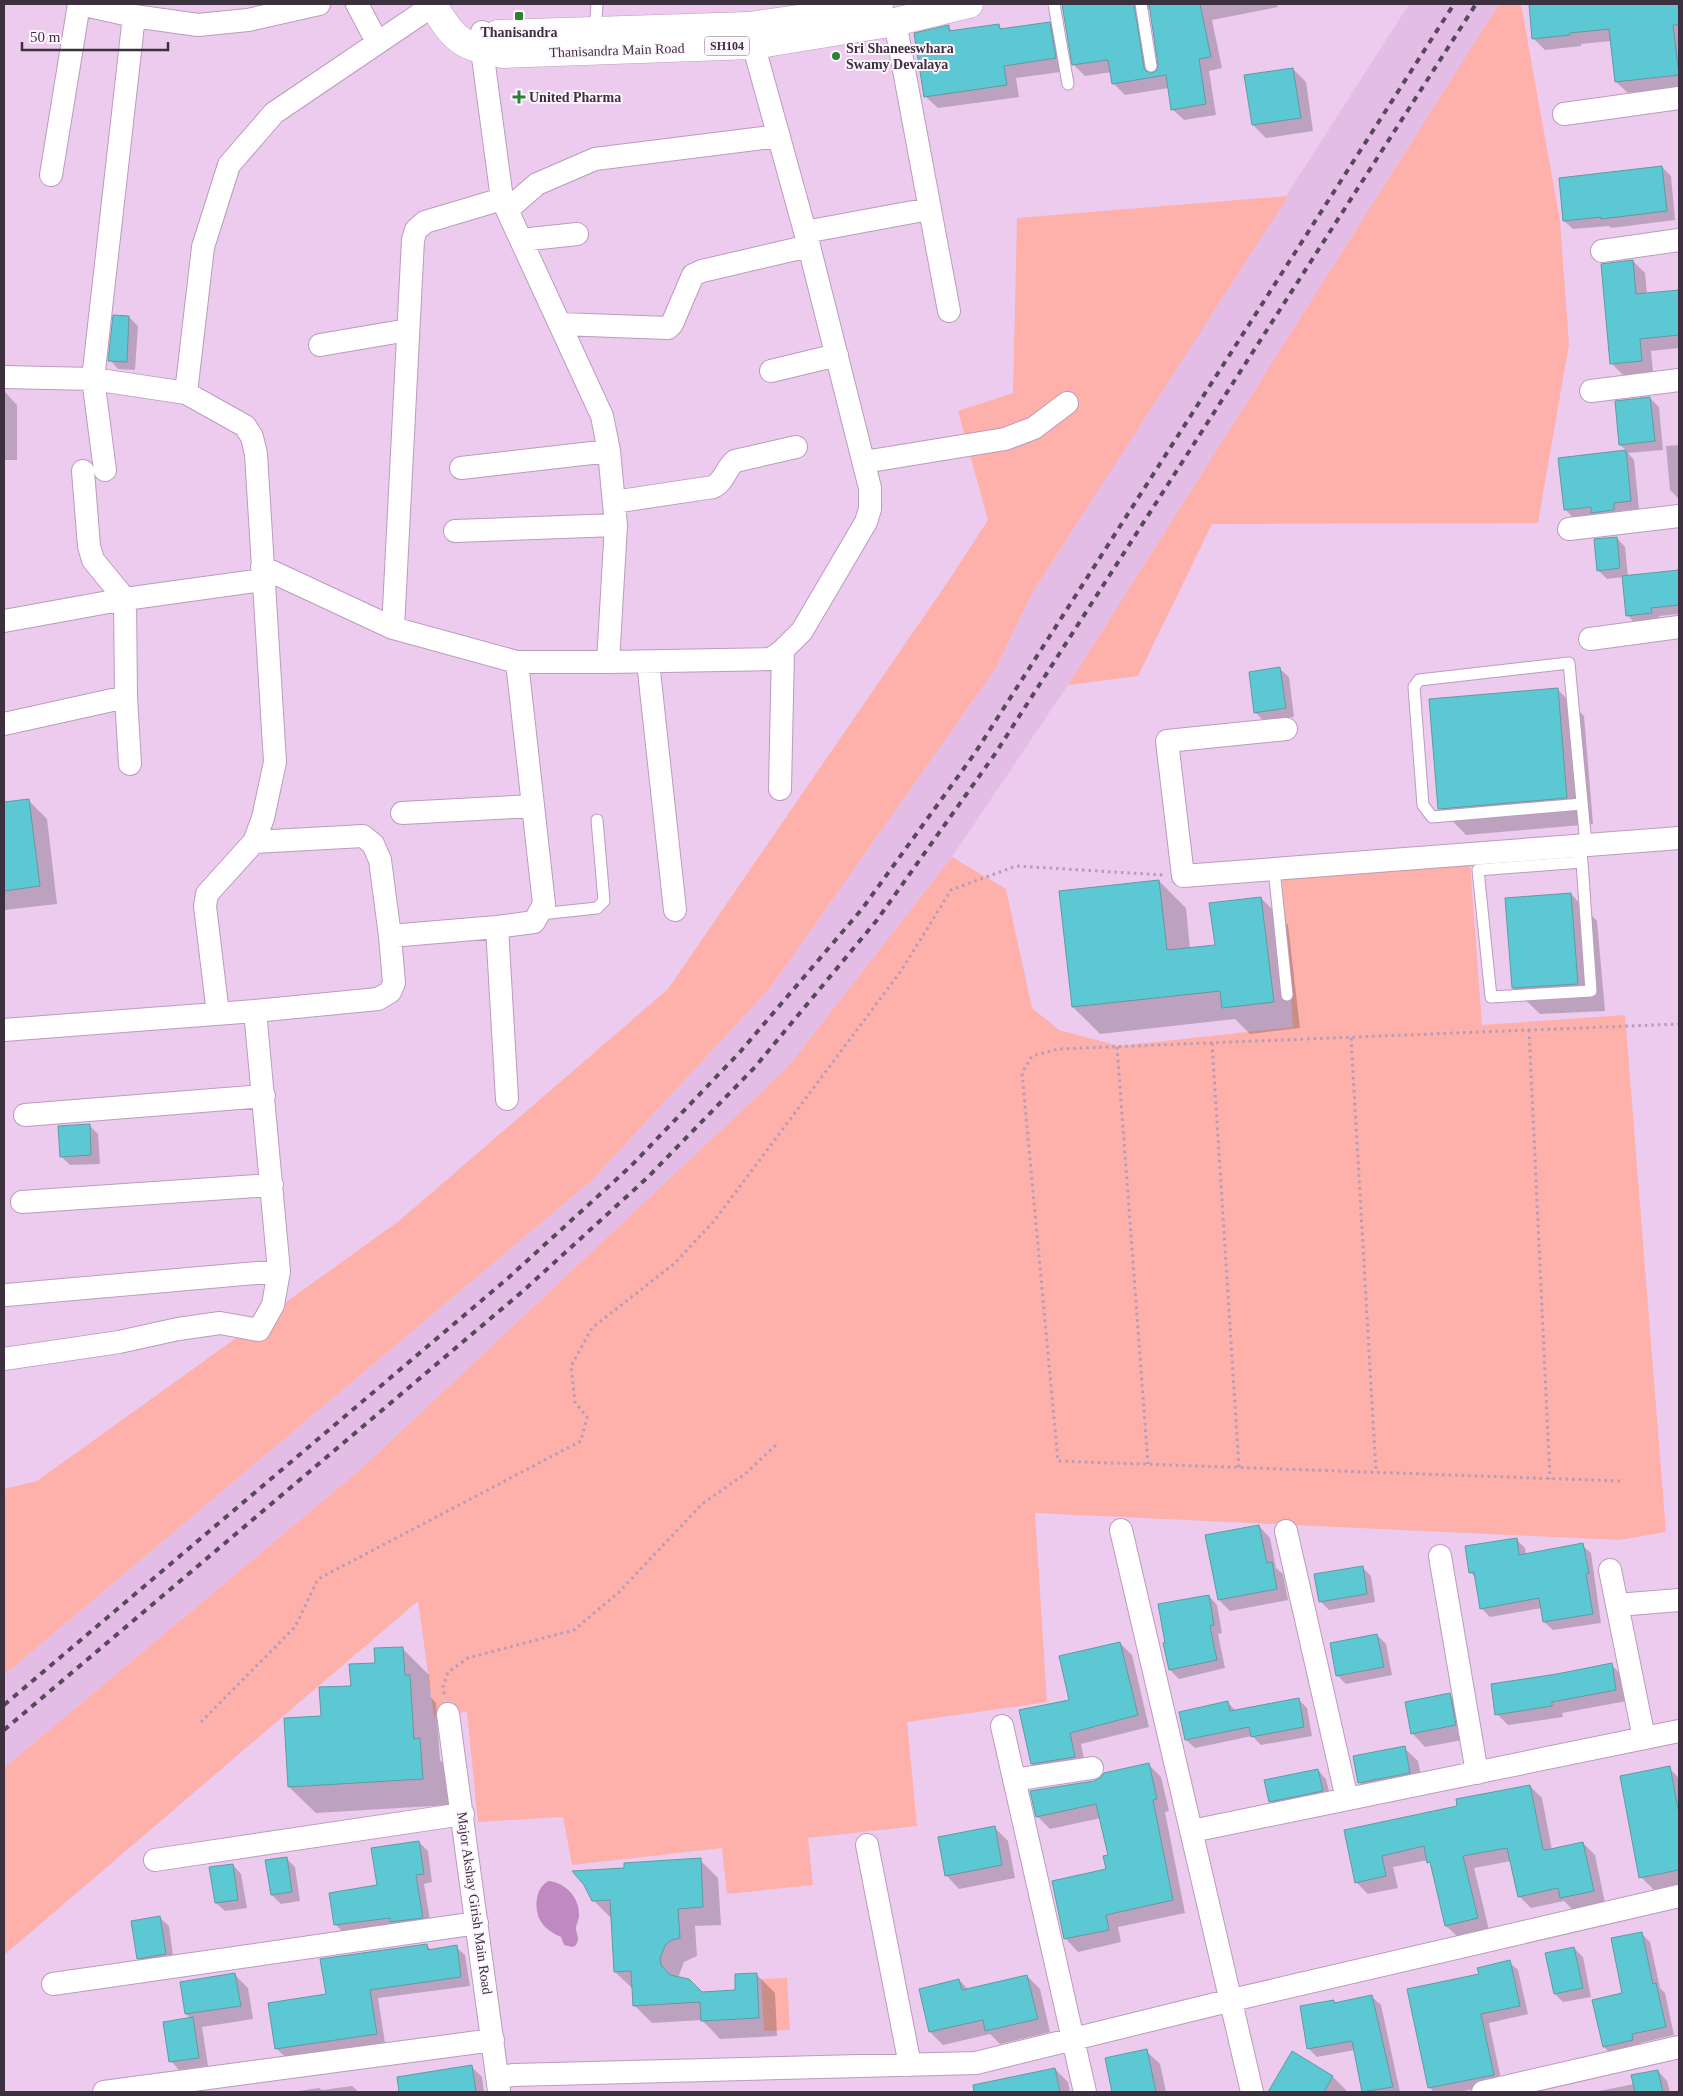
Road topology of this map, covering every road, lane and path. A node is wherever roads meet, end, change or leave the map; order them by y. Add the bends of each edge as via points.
1 (80, 4) edge
2 (320, 4) edge
3 (356, 4) edge
4 (437, 4) edge
5 (969, 4) edge
6 (1054, 4) edge
7 (1141, 4) edge
8 (887, 13) edge
9 (134, 16) junction
10 (596, 17) edge
11 (751, 36) junction
12 (482, 41) junction
13 (377, 42) junction
14 (1151, 66) dead end
15 (1068, 84) dead end
16 (1679, 98) edge
17 (1564, 114) dead end
18 (779, 136) junction
19 (51, 175) dead end
20 (504, 204) junction
21 (930, 209) junction
22 (577, 234) dead end
23 (807, 239) junction
24 (521, 240) junction
25 (1679, 240) edge
26 (1602, 251) dead end
27 (949, 311) dead end
28 (560, 324) junction
29 (408, 330) junction
30 (320, 345) dead end
31 (837, 355) junction
32 (771, 371) dead end
33 (4, 377) edge
34 (93, 379) junction
35 (1679, 380) edge
36 (1591, 391) dead end
37 (186, 393) junction
38 (1067, 403) dead end
39 (796, 447) dead end
40 (609, 451) junction
41 (864, 462) junction
42 (461, 468) dead end
43 (614, 502) junction
44 (1679, 516) edge
45 (616, 524) junction
46 (1569, 529) dead end
47 (455, 531) dead end
48 (262, 573) junction
49 (125, 599) junction
50 (4, 622) edge
51 (1679, 627) edge
52 (393, 628) junction
53 (1590, 639) dead end
54 (784, 650) junction
55 (517, 662) junction
56 (608, 662) junction
57 (648, 662) junction
58 (126, 697) junction
59 (4, 724) edge
60 (1286, 728) dead end
61 (130, 764) dead end
62 (780, 789) dead end
63 (1582, 804) junction
64 (532, 806) junction
65 (402, 813) dead end
66 (597, 820) dead end
67 (1679, 838) edge
68 (254, 842) junction
69 (1582, 851) junction
70 (1274, 869) junction
71 (1184, 876) junction
72 (675, 910) dead end
73 (540, 914) junction
74 (497, 927) junction
75 (390, 936) junction
76 (1287, 996) dead end
77 (255, 1011) junction
78 (218, 1014) junction
79 (1679, 1024) edge
80 (4, 1030) edge
81 (1529, 1030) junction
82 (1351, 1038) junction
83 (1212, 1043) junction
84 (1117, 1047) junction
85 (264, 1096) junction
86 (507, 1099) dead end
87 (25, 1115) dead end
88 (272, 1184) junction
89 (22, 1202) dead end
90 (279, 1271) junction
91 (6, 1294) dead end
92 (4, 1359) edge
93 (776, 1445) dead end
94 (1148, 1464) junction
95 (1239, 1468) junction
96 (1376, 1472) junction
97 (1550, 1478) junction
98 (1620, 1481) dead end
99 (1121, 1530) dead end
100 (1286, 1531) dead end
101 (1440, 1556) dead end
102 (1610, 1570) dead end
103 (1679, 1600) edge
104 (1616, 1605) junction
105 (448, 1714) joint
106 (201, 1722) dead end
107 (1002, 1726) dead end
108 (1679, 1731) edge
109 (1644, 1738) junction
110 (1092, 1768) dead end
111 (1477, 1772) junction
112 (1014, 1780) junction
113 (1347, 1799) junction
114 (463, 1814) junction
115 (1192, 1831) junction
116 (867, 1845) dead end
117 (155, 1860) dead end
118 (1679, 1896) edge
119 (478, 1923) junction
120 (53, 1984) dead end
121 (1232, 2000) junction
122 (1073, 2039) junction
123 (493, 2040) junction
124 (1679, 2047) edge
125 (910, 2065) junction
126 (499, 2085) edge
127 (115, 2092) edge
128 (1085, 2092) edge
129 (1252, 2092) edge
130 (1483, 2092) edge

1 - 9 street
1 - 19 street
2 - 9 street via 248,20 198,25
3 - 13 street
4 - 12 main road, Thanisandra Main Road / SH104 via 454,37 464,43
4 - 13 street
5 - 8 main road, Thanisandra Main Road / SH104
6 - 15 lane
7 - 14 lane
8 - 11 main road, Thanisandra Main Road / SH104
8 - 21 street
9 - 34 street
10 - 11 main road, Thanisandra Main Road / SH104
10 - 12 main road, Thanisandra Main Road / SH104
11 - 12 main road, Thanisandra Main Road / SH104 via 503,54
11 - 18 street
12 - 20 street
13 - 37 street via 274,113 229,165 203,247
16 - 17 street
18 - 20 street via 595,159 537,184
18 - 23 street
20 - 24 street
20 - 29 street via 425,222 416,230
21 - 23 street
21 - 27 street
22 - 24 street
23 - 28 street via 693,275 668,328
23 - 31 street
24 - 28 street
25 - 26 street
28 - 40 street via 602,416
29 - 30 street
29 - 52 street
31 - 32 street
31 - 41 street
33 - 34 street
34 - 37 street
34 - 49 street via 94,470 89,546 92,560
35 - 36 street
37 - 48 street via 245,426 252,437 256,454
38 - 41 street via 1034,428 1005,439
39 - 43 street via 735,461 713,487
40 - 42 street
40 - 43 street
41 - 54 street via 870,488 870,510 866,522 802,631
43 - 45 street
44 - 46 street
45 - 47 street
45 - 56 street
48 - 49 street
48 - 52 street
48 - 68 street via 275,762 264,818
49 - 50 street
49 - 58 street
51 - 53 street
52 - 55 street
54 - 57 street via 771,659
54 - 62 street
55 - 56 street
55 - 64 street
56 - 57 street
57 - 72 street
58 - 59 street
58 - 61 street
60 - 71 street via 1168,740
63 - 63 lane via 1569,663 1419,680 1414,687 1423,805 1432,816
63 - 69 lane
64 - 65 street
64 - 73 street via 544,904
66 - 73 lane via 604,901 597,908
67 - 69 street
68 - 75 street via 363,836 373,844 380,860
68 - 78 street via 206,900
69 - 69 lane via 1591,991 1491,997 1478,870
69 - 70 street
70 - 71 street
70 - 76 lane
71 - 106 path via 1016,866 951,890 901,971 714,1221 675,1264 592,1328 571,1366 575,1402 587,1417 581,1442 318,1579 295,1627
73 - 74 street via 534,922
74 - 75 street
74 - 86 street
75 - 77 street via 394,983 390,992 378,999
77 - 78 street
77 - 85 street
78 - 80 street
79 - 81 path
81 - 82 path
81 - 97 path
82 - 83 path
82 - 96 path
83 - 84 path
83 - 95 path
84 - 94 path
84 - 94 path via 1058,1049 1032,1056 1022,1074 1058,1461
85 - 87 street
85 - 88 street
88 - 89 street
88 - 90 street
90 - 91 street
90 - 92 street via 273,1305 258,1330 220,1323
93 - 105 path via 745,1474 702,1504 619,1592 574,1630 468,1658 448,1672 443,1687
94 - 95 path
95 - 96 path
96 - 97 path
97 - 98 path
99 - 115 street
100 - 113 street
101 - 111 street
102 - 104 street
103 - 104 street
104 - 109 street
105 - 114 street, Major Akshay Girish Main Road
107 - 112 street
108 - 109 street
109 - 111 street
110 - 112 street
111 - 113 street
112 - 122 street
113 - 115 street
114 - 117 street
114 - 119 street, Major Akshay Girish Main Road
115 - 121 street
116 - 125 street
118 - 121 street
119 - 120 street
119 - 123 street, Major Akshay Girish Main Road
121 - 122 street
121 - 129 street
122 - 125 street via 976,2063
122 - 128 street
123 - 126 street, Major Akshay Girish Main Road
123 - 127 street
124 - 130 street
125 - 126 street via 514,2075

